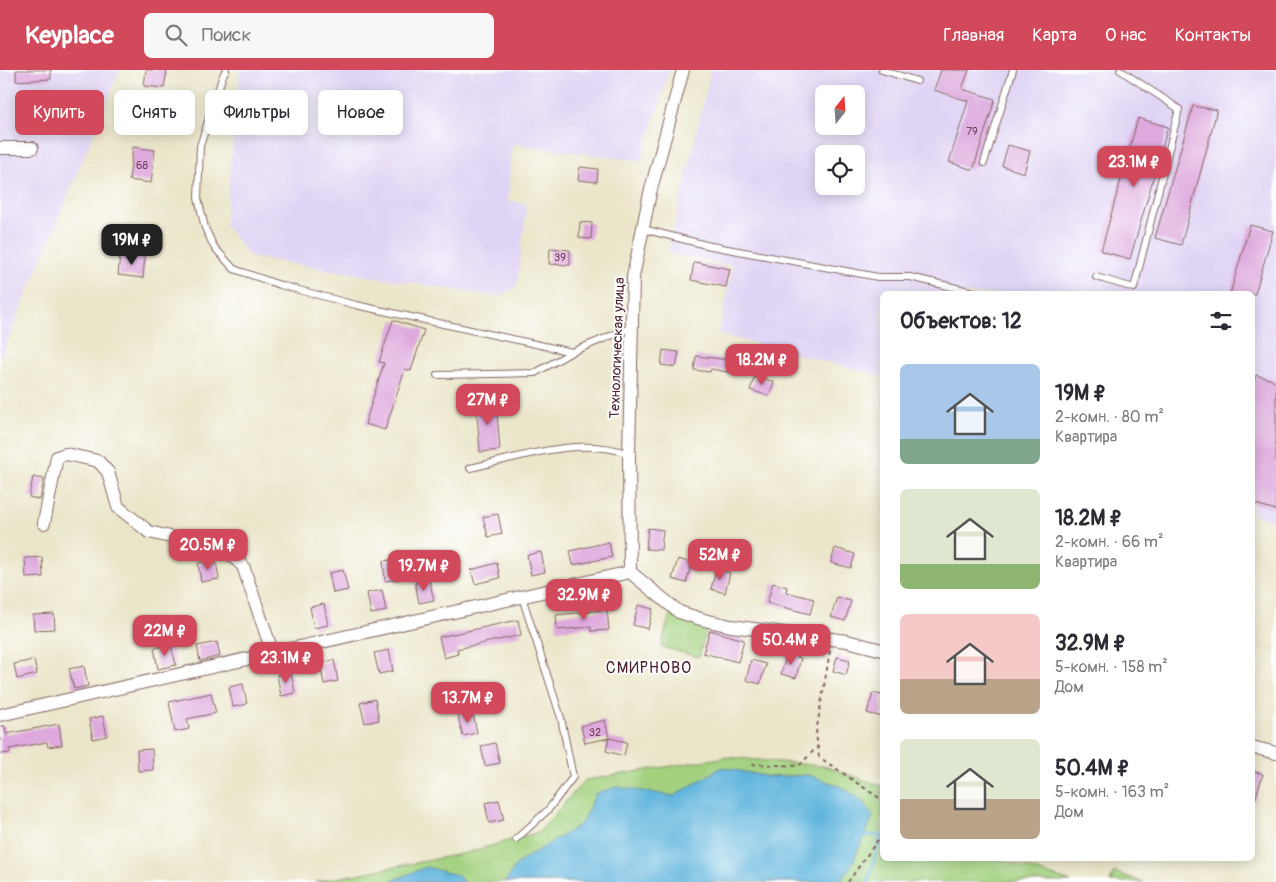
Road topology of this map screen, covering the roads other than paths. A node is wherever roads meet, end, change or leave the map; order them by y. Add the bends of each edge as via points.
1 (226, 70) edge
2 (683, 70) edge
3 (882, 70) edge
4 (1013, 70) edge
5 (1120, 70) edge
6 (917, 81) dead end
7 (0, 148) edge
8 (32, 148) dead end
9 (984, 163) dead end
10 (643, 229) junction
11 (1096, 277) dead end
12 (969, 291) edge
13 (633, 326) junction
14 (572, 352) junction
15 (438, 374) dead end
16 (629, 454) junction
17 (470, 468) dead end
18 (44, 523) dead end
19 (630, 572) junction
20 (522, 597) junction
21 (880, 650) edge
22 (273, 654) junction
23 (0, 715) edge
24 (1255, 748) edge
25 (1276, 753) edge
26 (516, 839) dead end

1 - 14 lane via 200,146 198,198 205,228 214,247 234,269 356,305
2 - 10 street, Технологическая улица
3 - 6 lane
4 - 9 lane
5 - 11 lane via 1179,109 1134,288
7 - 8 street
10 - 12 lane via 706,245 878,277 910,277
10 - 13 street, Технологическая улица via 633,277
13 - 14 lane
13 - 16 street, Технологическая улица
14 - 15 lane via 536,373
16 - 17 lane via 593,445
16 - 19 street, Технологическая улица
18 - 22 street via 57,457 66,454 98,461 108,472 118,507 149,532 226,550 243,566
19 - 20 street
19 - 21 street via 680,612 731,626 832,639
20 - 22 street
20 - 26 lane via 561,718 573,777 548,810
22 - 23 street
24 - 25 street

